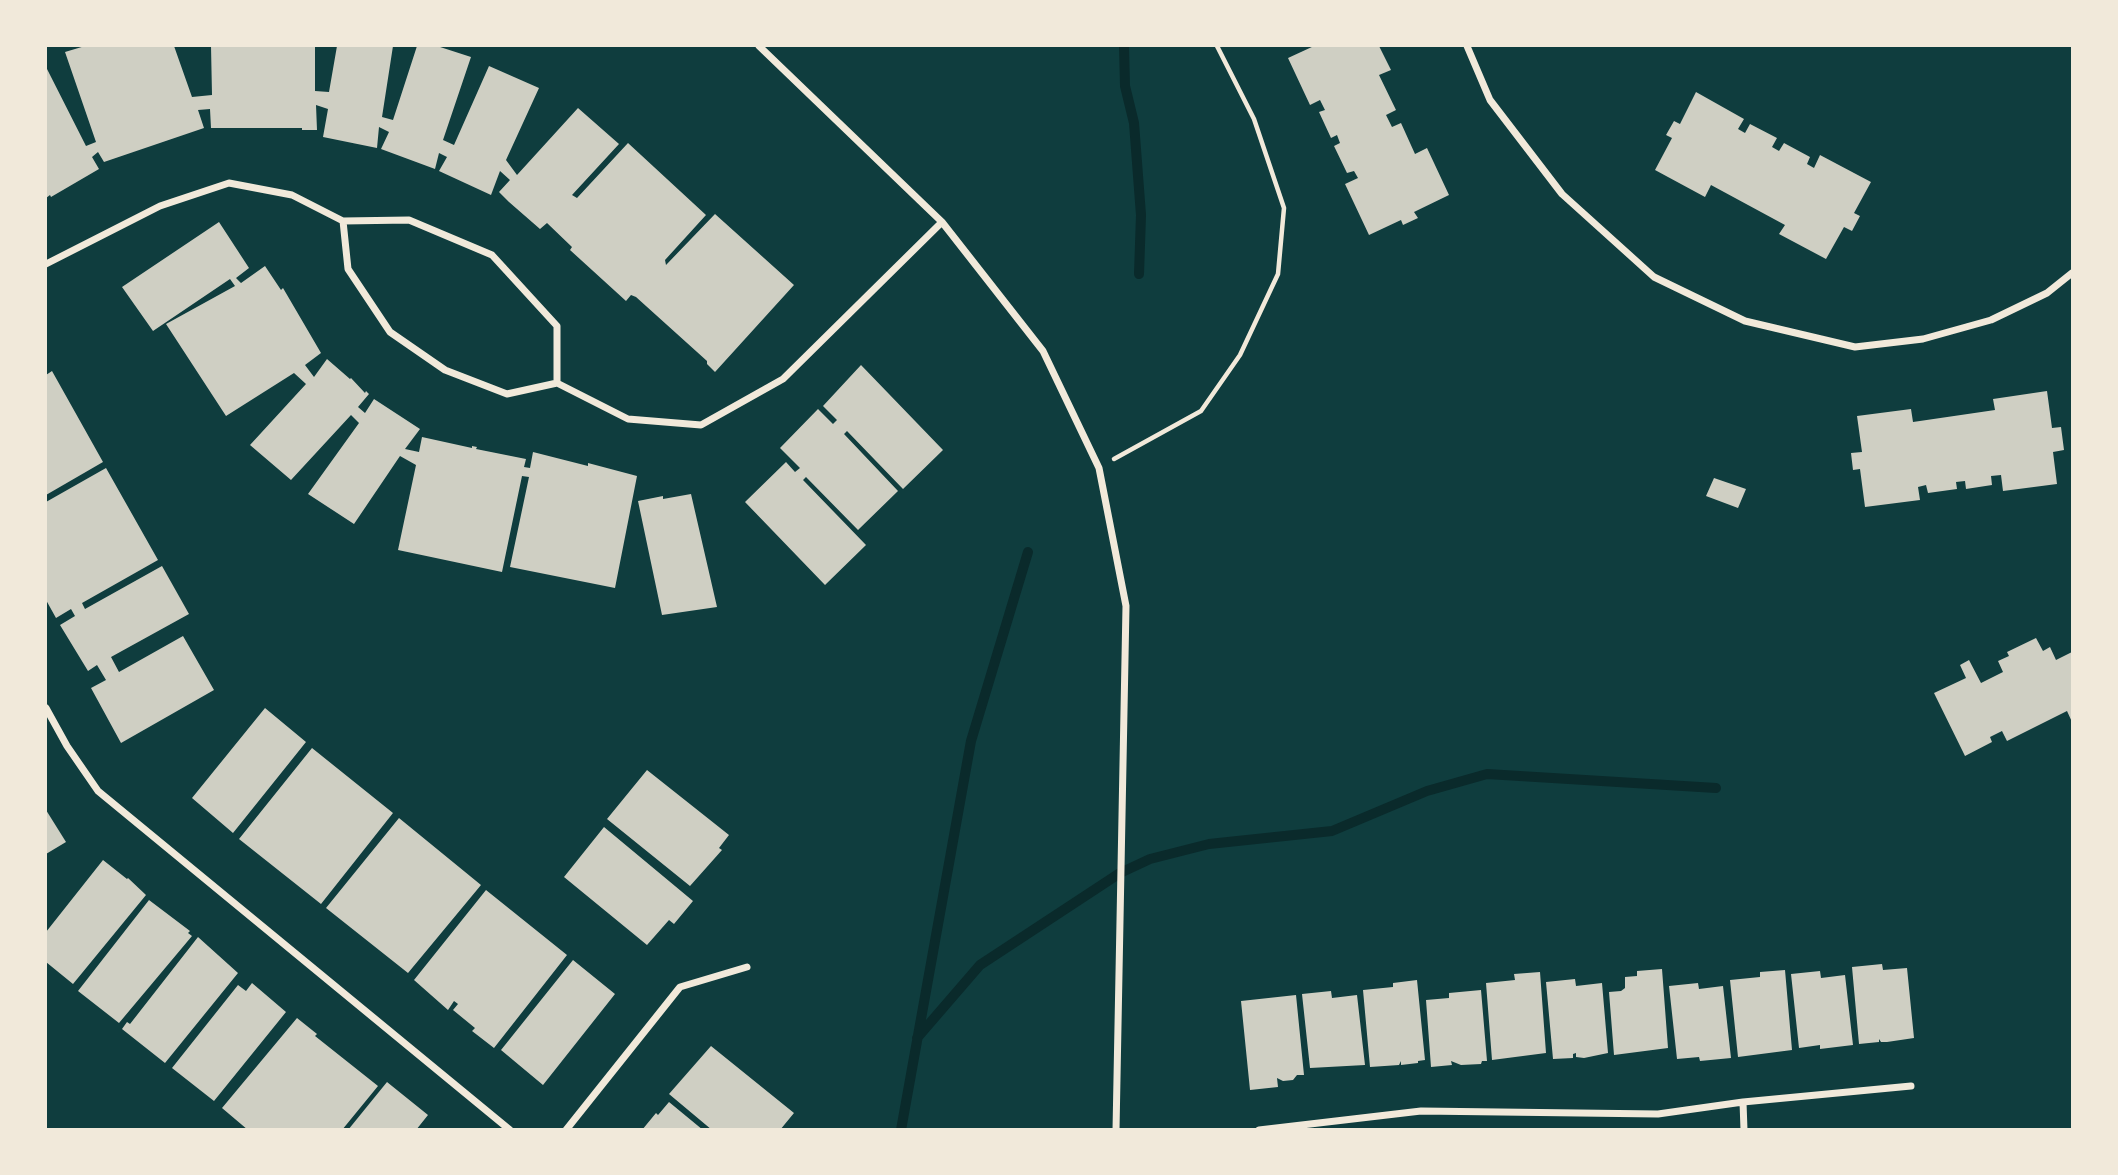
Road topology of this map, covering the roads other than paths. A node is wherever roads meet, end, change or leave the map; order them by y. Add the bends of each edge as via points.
1 (759, 46) edge
2 (1467, 46) edge
3 (343, 221) junction
4 (942, 222) junction
5 (46, 264) edge
6 (2073, 273) edge
7 (558, 383) junction
8 (46, 708) edge
9 (747, 967) dead end
10 (1911, 1086) dead end
11 (1743, 1102) junction
12 (1367, 1119) junction
13 (510, 1129) edge
14 (566, 1129) edge
15 (1116, 1129) edge
16 (1259, 1129) edge
17 (1368, 1129) edge
18 (1744, 1129) edge

1 - 4 street
2 - 6 street via 1490,100 1562,194 1654,277 1745,321 1855,348 1923,339 1991,320 2047,293
3 - 5 street via 292,195 229,183 160,206
3 - 7 street via 348,269 390,332 445,370 507,394
3 - 7 street via 409,219 492,255 557,326
4 - 7 street via 783,379 701,425 628,419
4 - 15 street via 1043,351 1099,468 1126,606
8 - 13 street via 98,791
9 - 14 street via 680,987
10 - 11 street
11 - 12 street via 1658,1114 1421,1111
11 - 18 street
12 - 16 street
12 - 17 street

